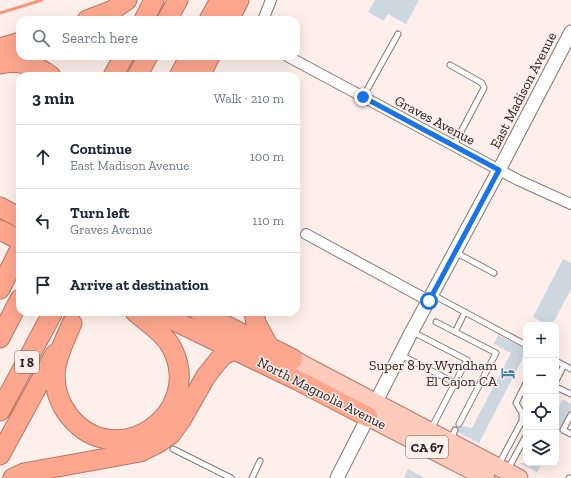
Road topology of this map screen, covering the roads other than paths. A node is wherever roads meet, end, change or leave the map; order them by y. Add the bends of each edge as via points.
1 (127, 0) edge
2 (154, 0) edge
3 (178, 0) edge
4 (220, 0) edge
5 (239, 0) edge
6 (244, 0) edge
7 (271, 0) edge
8 (98, 16) edge
9 (146, 16) edge
10 (169, 16) edge
11 (211, 16) edge
12 (231, 16) edge
13 (238, 16) edge
14 (265, 16) edge
15 (571, 32) edge
16 (398, 34) dead end
17 (16, 43) edge
18 (0, 48) edge
19 (122, 60) edge
20 (146, 60) edge
21 (188, 60) edge
22 (208, 60) edge
23 (217, 60) edge
24 (294, 60) edge
25 (0, 64) edge
26 (450, 65) dead end
27 (43, 72) edge
28 (115, 72) edge
29 (139, 72) edge
30 (181, 72) edge
31 (202, 72) edge
32 (212, 72) edge
33 (363, 97) junction
34 (454, 145) junction
35 (499, 170) junction
36 (571, 204) edge
37 (0, 230) edge
38 (306, 234) dead end
39 (455, 252) junction
40 (11, 265) edge
41 (494, 273) dead end
42 (431, 297) junction
43 (16, 307) edge
44 (465, 312) junction
45 (51, 316) edge
46 (140, 316) edge
47 (164, 316) edge
48 (207, 316) edge
49 (255, 316) edge
50 (75, 318) edge
51 (436, 322) dead end
52 (412, 331) junction
53 (455, 332) junction
54 (0, 338) edge
55 (523, 343) edge
56 (269, 347) junction
57 (235, 350) junction
58 (400, 355) junction
59 (293, 359) joint
60 (559, 362) edge
61 (564, 365) junction
62 (571, 369) edge
63 (559, 375) edge
64 (455, 383) junction
65 (559, 388) edge
66 (523, 389) edge
67 (571, 394) edge
68 (371, 410) junction
69 (0, 411) edge
70 (571, 415) edge
71 (459, 424) dead end
72 (430, 431) junction
73 (571, 434) edge
74 (523, 441) edge
75 (173, 449) dead end
76 (0, 455) edge
77 (260, 461) dead end
78 (502, 474) edge
79 (13, 478) edge
80 (231, 478) edge
81 (252, 478) edge
82 (337, 478) edge

1 - 8 highway
2 - 9 highway
3 - 10 highway
4 - 11 highway
5 - 12 highway
6 - 13 highway
7 - 14 street
15 - 35 street, East Madison Avenue
16 - 33 lane
17 - 18 highway
19 - 28 highway
20 - 29 highway
21 - 30 highway
22 - 31 highway
23 - 32 highway
24 - 33 street, Graves Avenue
25 - 27 highway via 27,64
26 - 34 lane via 482,84 484,88
33 - 34 street, Graves Avenue
34 - 35 street, Graves Avenue
35 - 36 street, Graves Avenue
35 - 39 street, East Madison Avenue
37 - 40 highway
38 - 42 street
39 - 41 lane
39 - 42 street, East Madison Avenue
42 - 44 lane
42 - 52 street, East Madison Avenue
43 - 54 highway, I 8
44 - 53 lane
44 - 55 lane
45 - 69 highway, I 8
46 - 50 highway via 159,332 172,348 180,377 178,393 164,418 142,434 125,440 114,440 82,429 73,422 60,402 55,375 58,360
47 - 57 highway, North Magnolia Avenue
48 - 56 highway, North Magnolia Avenue
49 - 56 highway
50 - 76 highway
51 - 53 lane
52 - 58 street, East Madison Avenue
52 - 64 lane via 467,360
53 - 71 lane via 496,353
56 - 59 highway, North Magnolia Avenue
57 - 68 highway, North Magnolia Avenue
57 - 79 highway via 222,356 206,376 171,434 158,443 140,452 24,473
58 - 64 lane
58 - 68 street, East Madison Avenue
59 - 68 main road, North Magnolia Avenue
60 - 61 lane
61 - 62 lane
61 - 63 lane
64 - 72 lane
65 - 67 lane
66 - 78 lane via 516,403 522,413 522,421
68 - 72 main road, North Magnolia Avenue / CA 67
68 - 78 main road, North Magnolia Avenue / CA 67
68 - 82 street, East Madison Avenue
70 - 73 lane via 563,430
72 - 78 main road, North Magnolia Avenue / CA 67 via 452,436
74 - 78 lane
75 - 80 lane
77 - 81 lane

